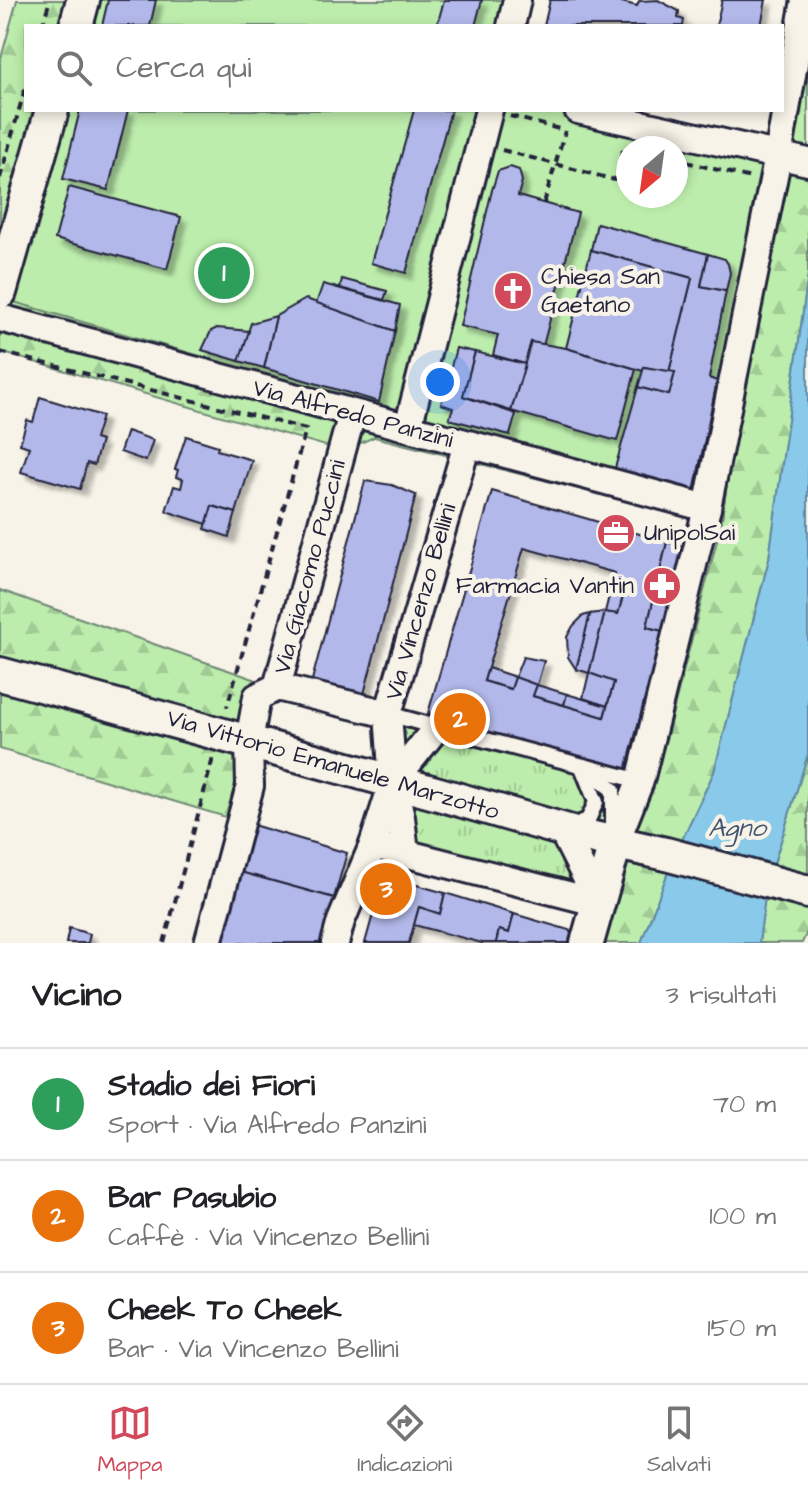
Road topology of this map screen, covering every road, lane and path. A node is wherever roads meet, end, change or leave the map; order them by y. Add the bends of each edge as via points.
1 (50, 0) edge
2 (83, 0) edge
3 (517, 0) edge
4 (805, 0) edge
5 (43, 24) edge
6 (77, 24) edge
7 (511, 24) edge
8 (24, 92) edge
9 (51, 112) edge
10 (488, 112) edge
11 (571, 120) edge
12 (500, 149) dead end
13 (778, 156) junction
14 (688, 162) edge
15 (808, 162) edge
16 (555, 164) junction
17 (616, 176) edge
18 (0, 178) edge
19 (772, 183) junction
20 (544, 203) dead end
21 (0, 292) edge
22 (0, 318) edge
23 (0, 352) edge
24 (352, 414) junction
25 (408, 427) junction
26 (467, 444) junction
27 (707, 508) junction
28 (0, 674) edge
29 (277, 687) junction
30 (226, 710) dead end
31 (388, 714) junction
32 (437, 727) junction
33 (249, 741) junction
34 (215, 751) dead end
35 (582, 766) junction
36 (640, 781) junction
37 (393, 782) junction
38 (562, 830) junction
39 (615, 844) junction
40 (373, 845) junction
41 (405, 853) junction
42 (808, 892) edge
43 (599, 903) junction
44 (164, 943) edge
45 (208, 943) edge
46 (335, 943) edge
47 (587, 943) edge

1 - 5 path
2 - 6 street
3 - 7 street
4 - 13 street
8 - 18 path
9 - 21 street
10 - 25 street
11 - 13 street
11 - 16 path
12 - 16 path
13 - 15 street
13 - 19 street
14 - 19 path
16 - 17 path
16 - 20 path
19 - 27 street
22 - 24 street, Via Alfredo Panzini
23 - 30 path via 306,429
24 - 25 street, Via Alfredo Panzini
24 - 29 street, Via Giacomo Puccini
25 - 26 street, Via Alfredo Panzini
26 - 27 street, Via Alfredo Panzini
26 - 31 street, Via Vincenzo Bellini
27 - 36 street
28 - 33 street, Via Vittorio Emanuele Marzotto
29 - 31 street
29 - 33 street, Via Giacomo Puccini via 257,697
31 - 32 lane
31 - 37 street, Via Vincenzo Bellini
32 - 35 lane
32 - 37 street
33 - 37 street, Via Vittorio Emanuele Marzotto
33 - 45 street, Via Giacomo Puccini via 250,786
34 - 44 path
35 - 36 lane
35 - 38 lane via 596,802 588,820
35 - 39 lane via 613,790
36 - 39 street
37 - 38 street, Via Vittorio Emanuele Marzotto
37 - 40 street, Via Vincenzo Bellini
37 - 41 street
38 - 39 street, Via Vittorio Emanuele Marzotto
38 - 43 street
39 - 42 street, Via Vittorio Emanuele Marzotto
39 - 43 street
40 - 41 street
40 - 46 street, Via Vincenzo Bellini
41 - 43 street
43 - 47 street

